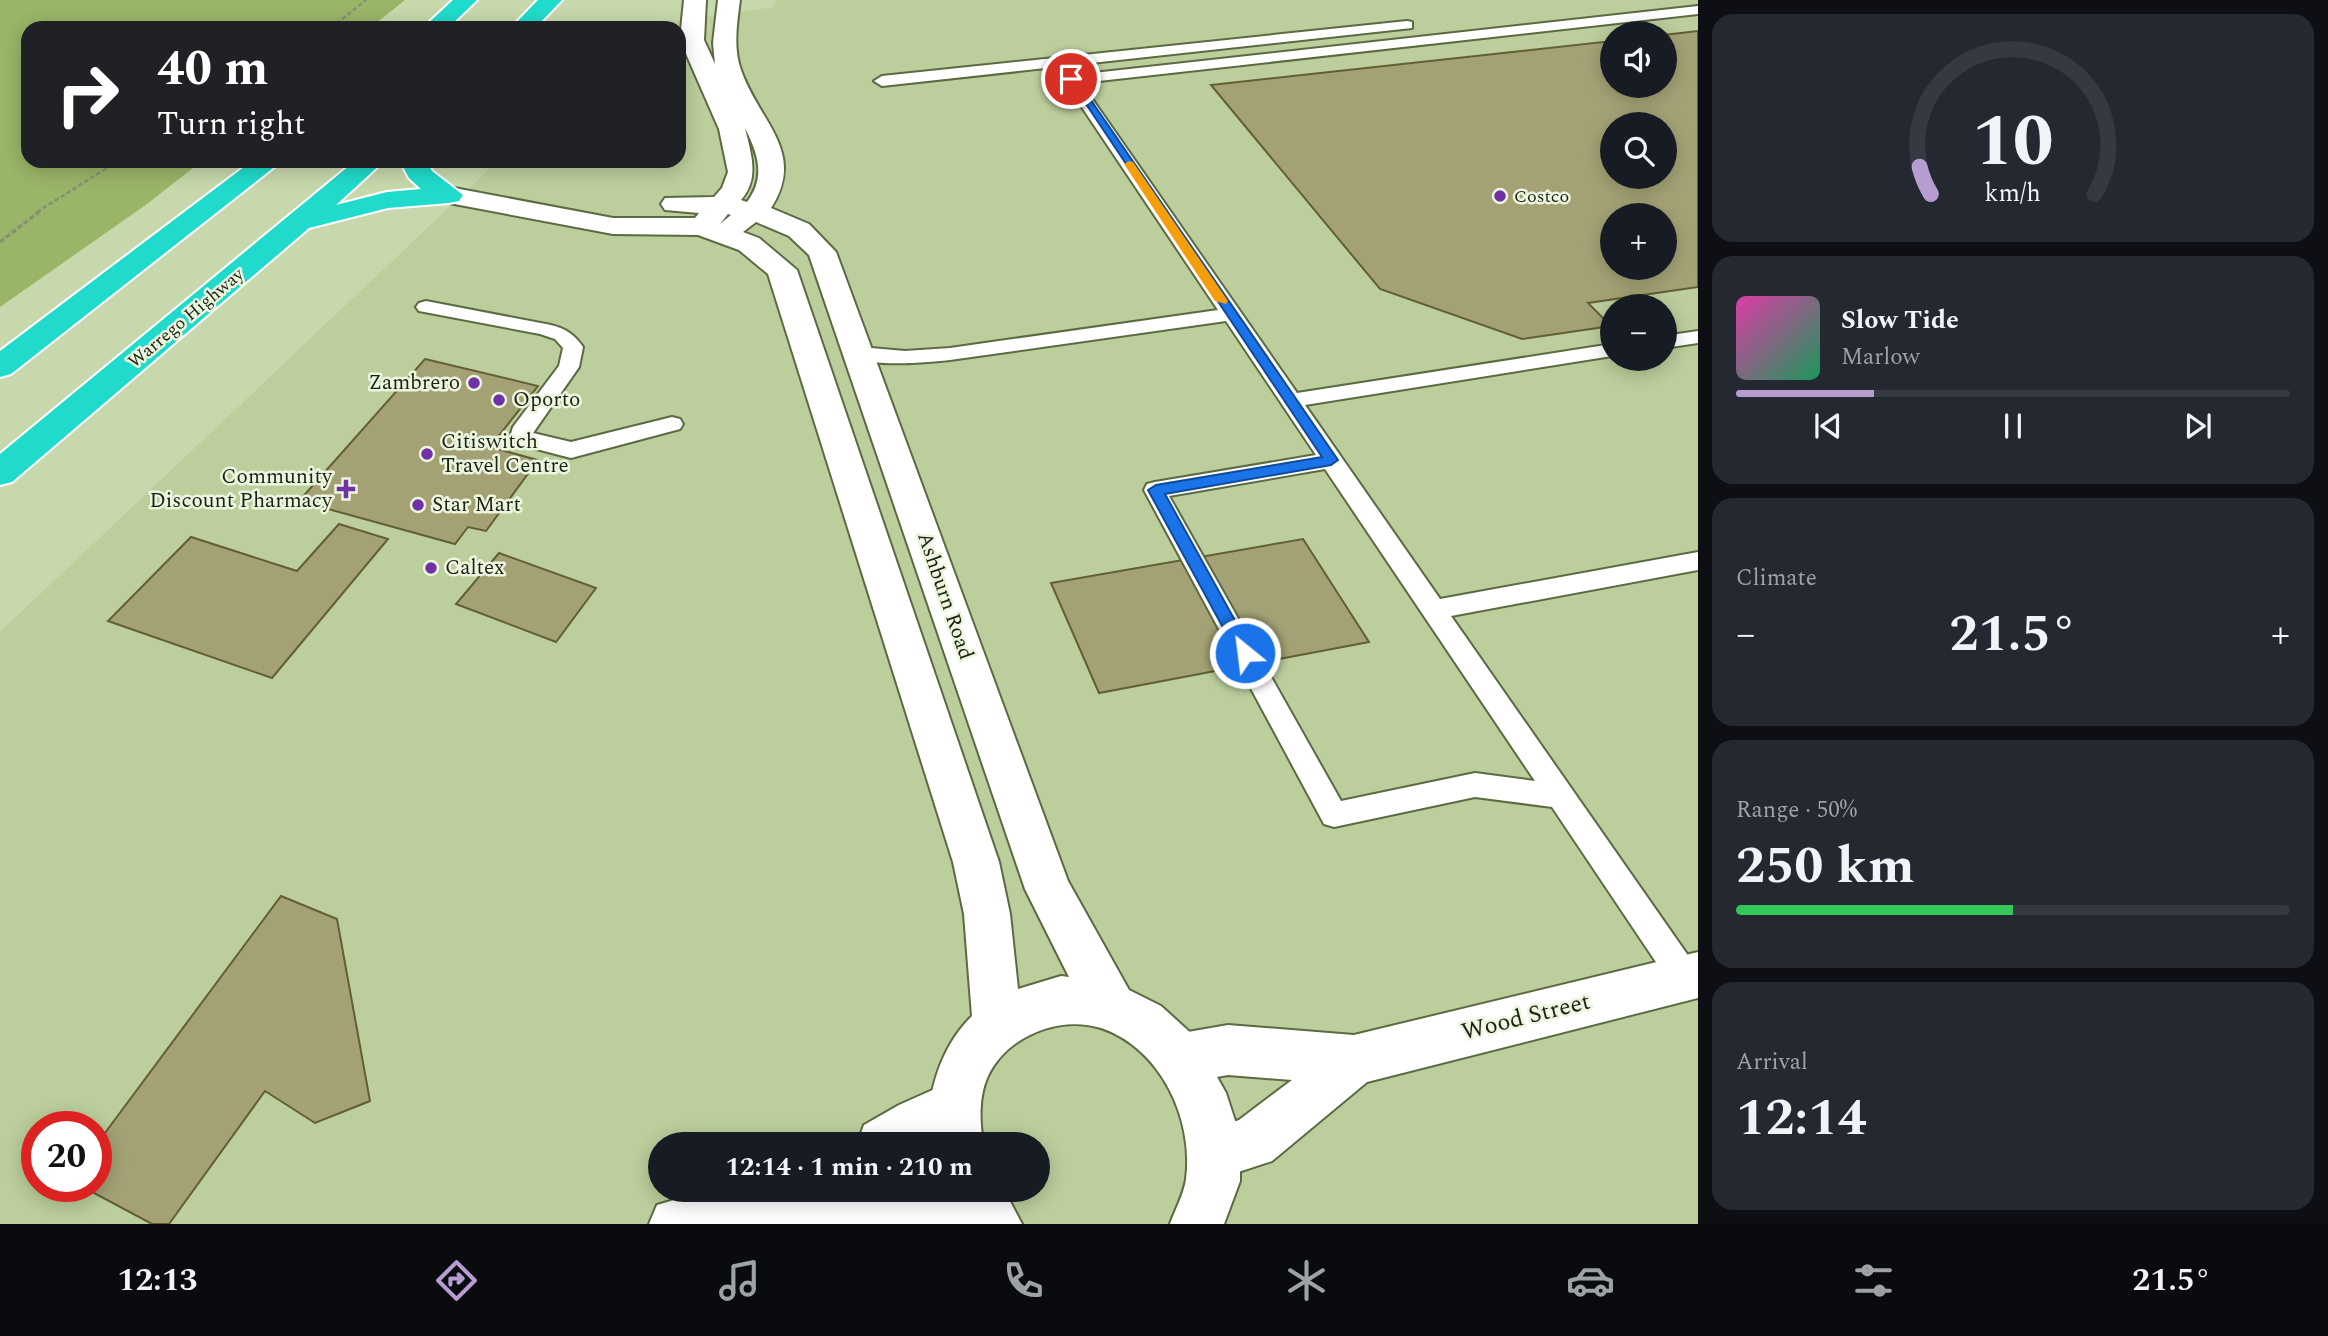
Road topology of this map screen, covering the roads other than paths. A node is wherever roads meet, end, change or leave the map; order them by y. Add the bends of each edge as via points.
1 (466, 0) edge
2 (551, 0) edge
3 (695, 0) edge
4 (729, 0) edge
5 (1645, 0) edge
6 (1562, 9) dead end
7 (1698, 10) edge
8 (442, 21) edge
9 (529, 21) edge
10 (1425, 23) dead end
11 (882, 81) dead end
12 (260, 168) edge
13 (363, 168) edge
14 (415, 168) edge
15 (449, 195) junction
16 (726, 219) junction
17 (298, 224) junction
18 (421, 312) dead end
19 (1231, 314) junction
20 (1698, 337) edge
21 (1677, 340) edge
22 (1600, 352) edge
23 (860, 353) junction
24 (0, 367) edge
25 (1289, 401) junction
26 (672, 424) dead end
27 (1331, 460) junction
28 (0, 473) edge
29 (1698, 561) edge
30 (1436, 609) junction
31 (1560, 796) junction
32 (1691, 976) edge
33 (1111, 1007) junction
34 (997, 1025) junction
35 (1182, 1058) junction
36 (1354, 1060) junction
37 (956, 1125) edge
38 (902, 1132) edge
39 (1216, 1153) junction
40 (768, 1202) edge
41 (822, 1202) edge
42 (983, 1207) edge
43 (676, 1224) edge
44 (1197, 1224) edge

1 - 8 highway
2 - 9 highway
3 - 16 street via 692,40 732,129 740,158
4 - 16 street via 725,59 735,89 761,133 774,174 771,192
5 - 6 lane
7 - 19 lane via 1071,79
10 - 11 lane
12 - 24 highway
13 - 17 highway, Warrego Highway
14 - 15 highway
15 - 16 street via 613,226
15 - 17 highway via 373,202
16 - 23 street, Ashburn Road via 799,230 822,252
16 - 34 street via 782,270 788,282 976,862 987,914
17 - 28 highway, Warrego Highway
18 - 26 lane via 540,342 559,352 569,367 524,427 525,439 571,450
19 - 23 lane via 950,354
19 - 25 lane
20 - 21 lane
22 - 25 lane
23 - 33 street, Ashburn Road via 1048,889
25 - 27 lane
27 - 30 lane
27 - 31 lane via 1156,490 1334,815 1475,785
29 - 30 lane
30 - 31 lane
31 - 32 lane
32 - 36 street, Wood Street
33 - 34 street via 1070,1000 1031,1006
33 - 35 street via 1149,1027
34 - 37 street via 976,1047 962,1073
35 - 36 street, Wood Street via 1228,1050
35 - 39 street via 1212,1120
36 - 39 street, Wood Street via 1253,1142
37 - 38 street via 917,1123
39 - 44 street via 1212,1189
40 - 43 street
41 - 42 street via 865,1214 930,1219

